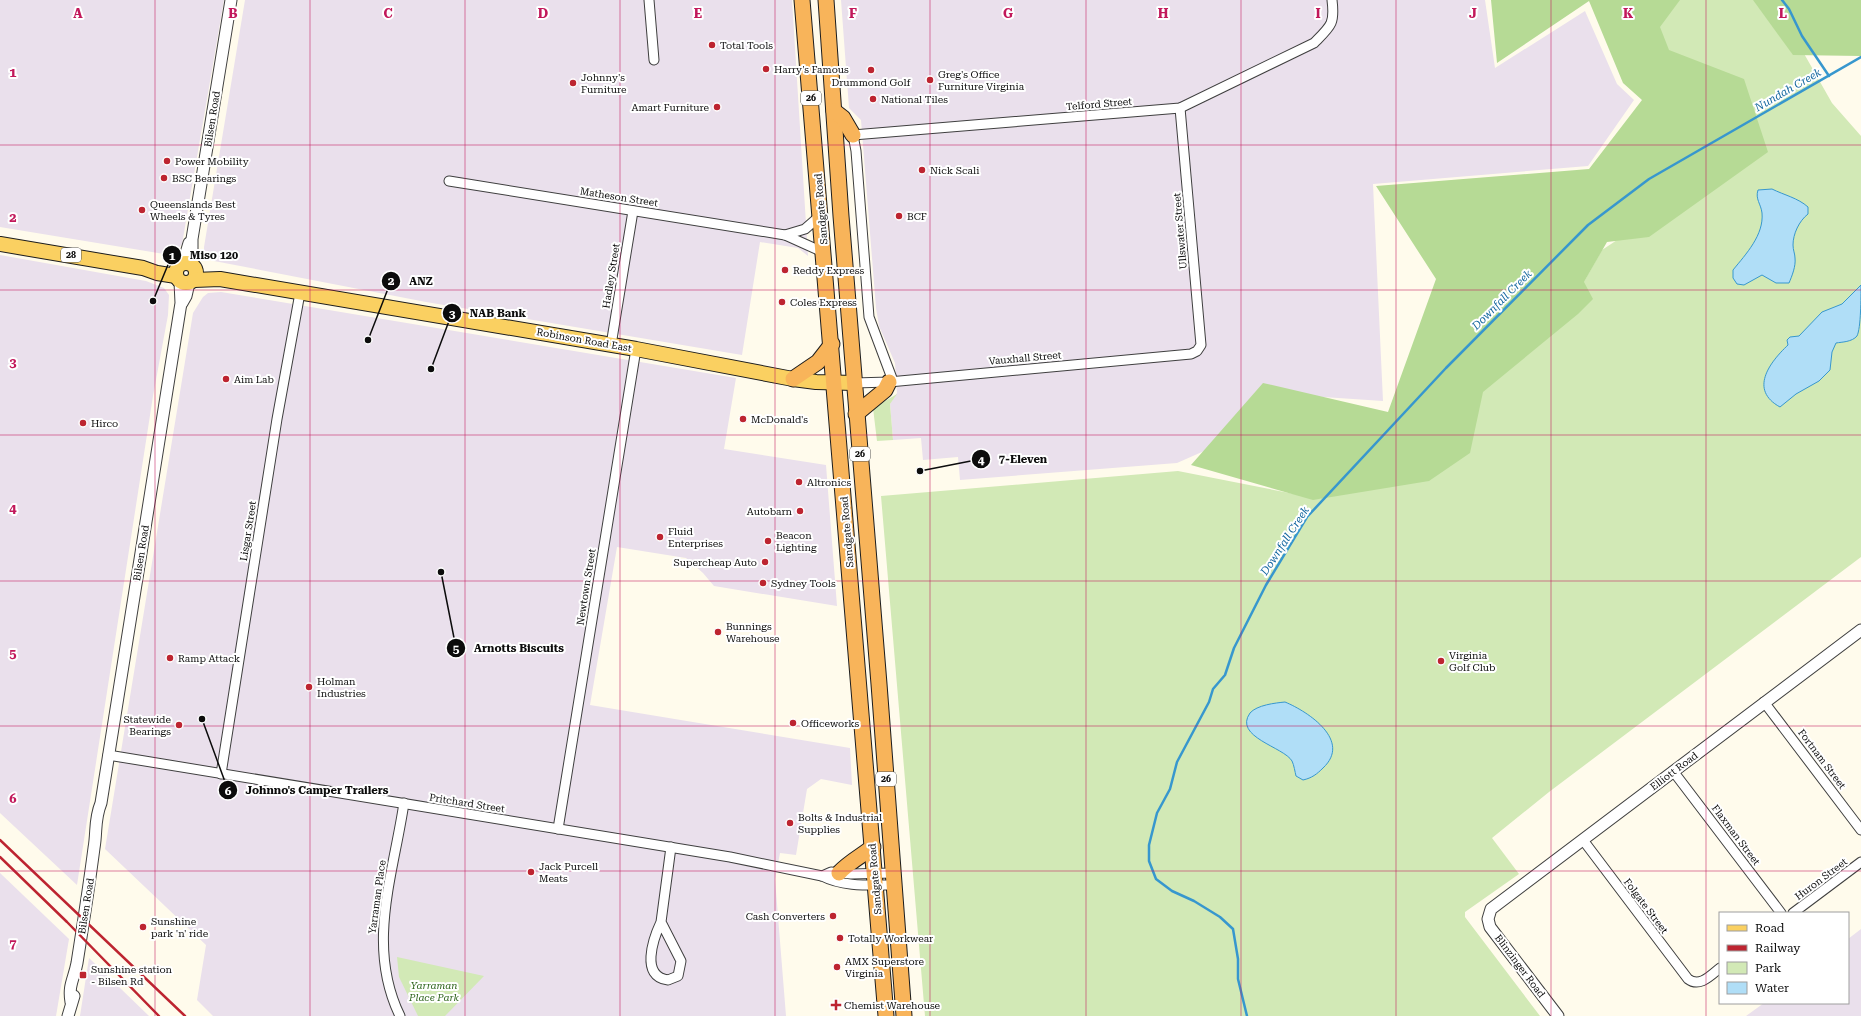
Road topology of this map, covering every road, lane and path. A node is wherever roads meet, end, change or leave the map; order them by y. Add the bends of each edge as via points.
1 (231, 0) edge
2 (649, 0) edge
3 (802, 0) edge
4 (826, 0) edge
5 (1332, 0) edge
6 (654, 60) dead end
7 (1180, 108) junction
8 (834, 111) junction
9 (853, 135) junction
10 (449, 181) dead end
11 (633, 211) junction
12 (822, 215) junction
13 (785, 235) junction
14 (0, 244) edge
15 (825, 253) junction
16 (186, 273) junction
17 (300, 293) junction
18 (832, 344) junction
19 (611, 345) junction
20 (636, 349) junction
21 (1197, 351) joint
22 (793, 379) junction
23 (891, 382) junction
24 (835, 383) junction
25 (854, 383) junction
26 (856, 414) junction
27 (1859, 634) edge
28 (1764, 702) junction
29 (108, 755) junction
30 (1673, 771) junction
31 (221, 774) junction
32 (404, 803) junction
33 (558, 829) junction
34 (1861, 830) edge
35 (1583, 840) junction
36 (671, 847) junction
37 (873, 847) junction
38 (1861, 862) edge
39 (839, 873) junction
40 (822, 876) junction
41 (894, 879) junction
42 (876, 880) junction
43 (1780, 912) edge
44 (1794, 912) edge
45 (1489, 914) joint
46 (661, 922) junction
47 (1719, 969) edge
48 (68, 1016) edge
49 (400, 1016) edge
50 (886, 1016) edge
51 (904, 1016) edge
52 (1558, 1016) edge

1 - 16 street, Bilsen Road via 192,239 188,244
2 - 6 street
3 - 12 highway, Sandgate Road / 26
4 - 8 highway, Sandgate Road / 26
5 - 7 street, Telford Street via 1334,17 1327,30 1314,43
7 - 9 street, Telford Street
7 - 21 street, Ullswater Street via 1201,344
8 - 9 highway via 843,118
8 - 25 highway, Sandgate Road / 26
9 - 23 street via 869,317
10 - 11 street, Matheson Street
11 - 13 street, Matheson Street
11 - 19 street, Hadley Street
12 - 13 street, Matheson Street via 805,229
12 - 15 highway, Sandgate Road / 26
13 - 15 street, Matheson Street
14 - 16 main road, Robinson Road East / 28 via 143,268 157,273
15 - 18 highway, Sandgate Road / 26
16 - 17 main road, Robinson Road East / 28 via 213,274 220,279
16 - 29 street, Bilsen Road via 186,296 182,303
17 - 19 main road, Robinson Road East / 28
17 - 31 street, Lisgar Street
18 - 22 highway via 818,362
18 - 24 highway, Sandgate Road / 26
19 - 20 main road, Robinson Road East / 28
20 - 22 main road, Robinson Road East / 28
20 - 33 street, Newtown Street
21 - 23 street, Vauxhall Street via 1191,354
22 - 24 main road, Robinson Road East / 28
23 - 25 street, Vauxhall Street
23 - 26 highway
24 - 25 main road, Robinson Road East / 28
24 - 37 highway, Sandgate Road / 26
25 - 26 highway, Sandgate Road / 26
26 - 41 highway, Sandgate Road / 26
27 - 28 street, Elliott Road
28 - 30 street, Elliott Road
28 - 34 street, Fortnam Street
29 - 31 street, Pritchard Street
29 - 48 street, Bilsen Road via 101,803 96,815 96,840 75,973 70,984 71,1002
30 - 35 street, Elliott Road
30 - 43 street, Flaxman Street
31 - 32 street, Pritchard Street
32 - 33 street, Pritchard Street
32 - 49 street, Yarraman Place via 382,940 387,982
33 - 36 street, Pritchard Street
35 - 45 street, Elliott Road via 1494,906
35 - 47 street, Folgate Street via 1685,976 1695,983 1701,982
36 - 40 street, Pritchard Street
36 - 46 street
37 - 39 highway via 846,865
37 - 42 highway, Sandgate Road / 26
38 - 44 street, Huron Street
39 - 40 street, Pritchard Street via 830,872
39 - 42 street, Pritchard Street
40 - 42 street, Pritchard Street via 846,883
41 - 42 street, Pritchard Street
41 - 51 highway, Sandgate Road / 26
42 - 50 highway, Sandgate Road / 26
45 - 52 street, Blinzinger Road via 1490,927
46 - 46 street via 682,962 678,976 668,980 655,976 651,966 655,934

